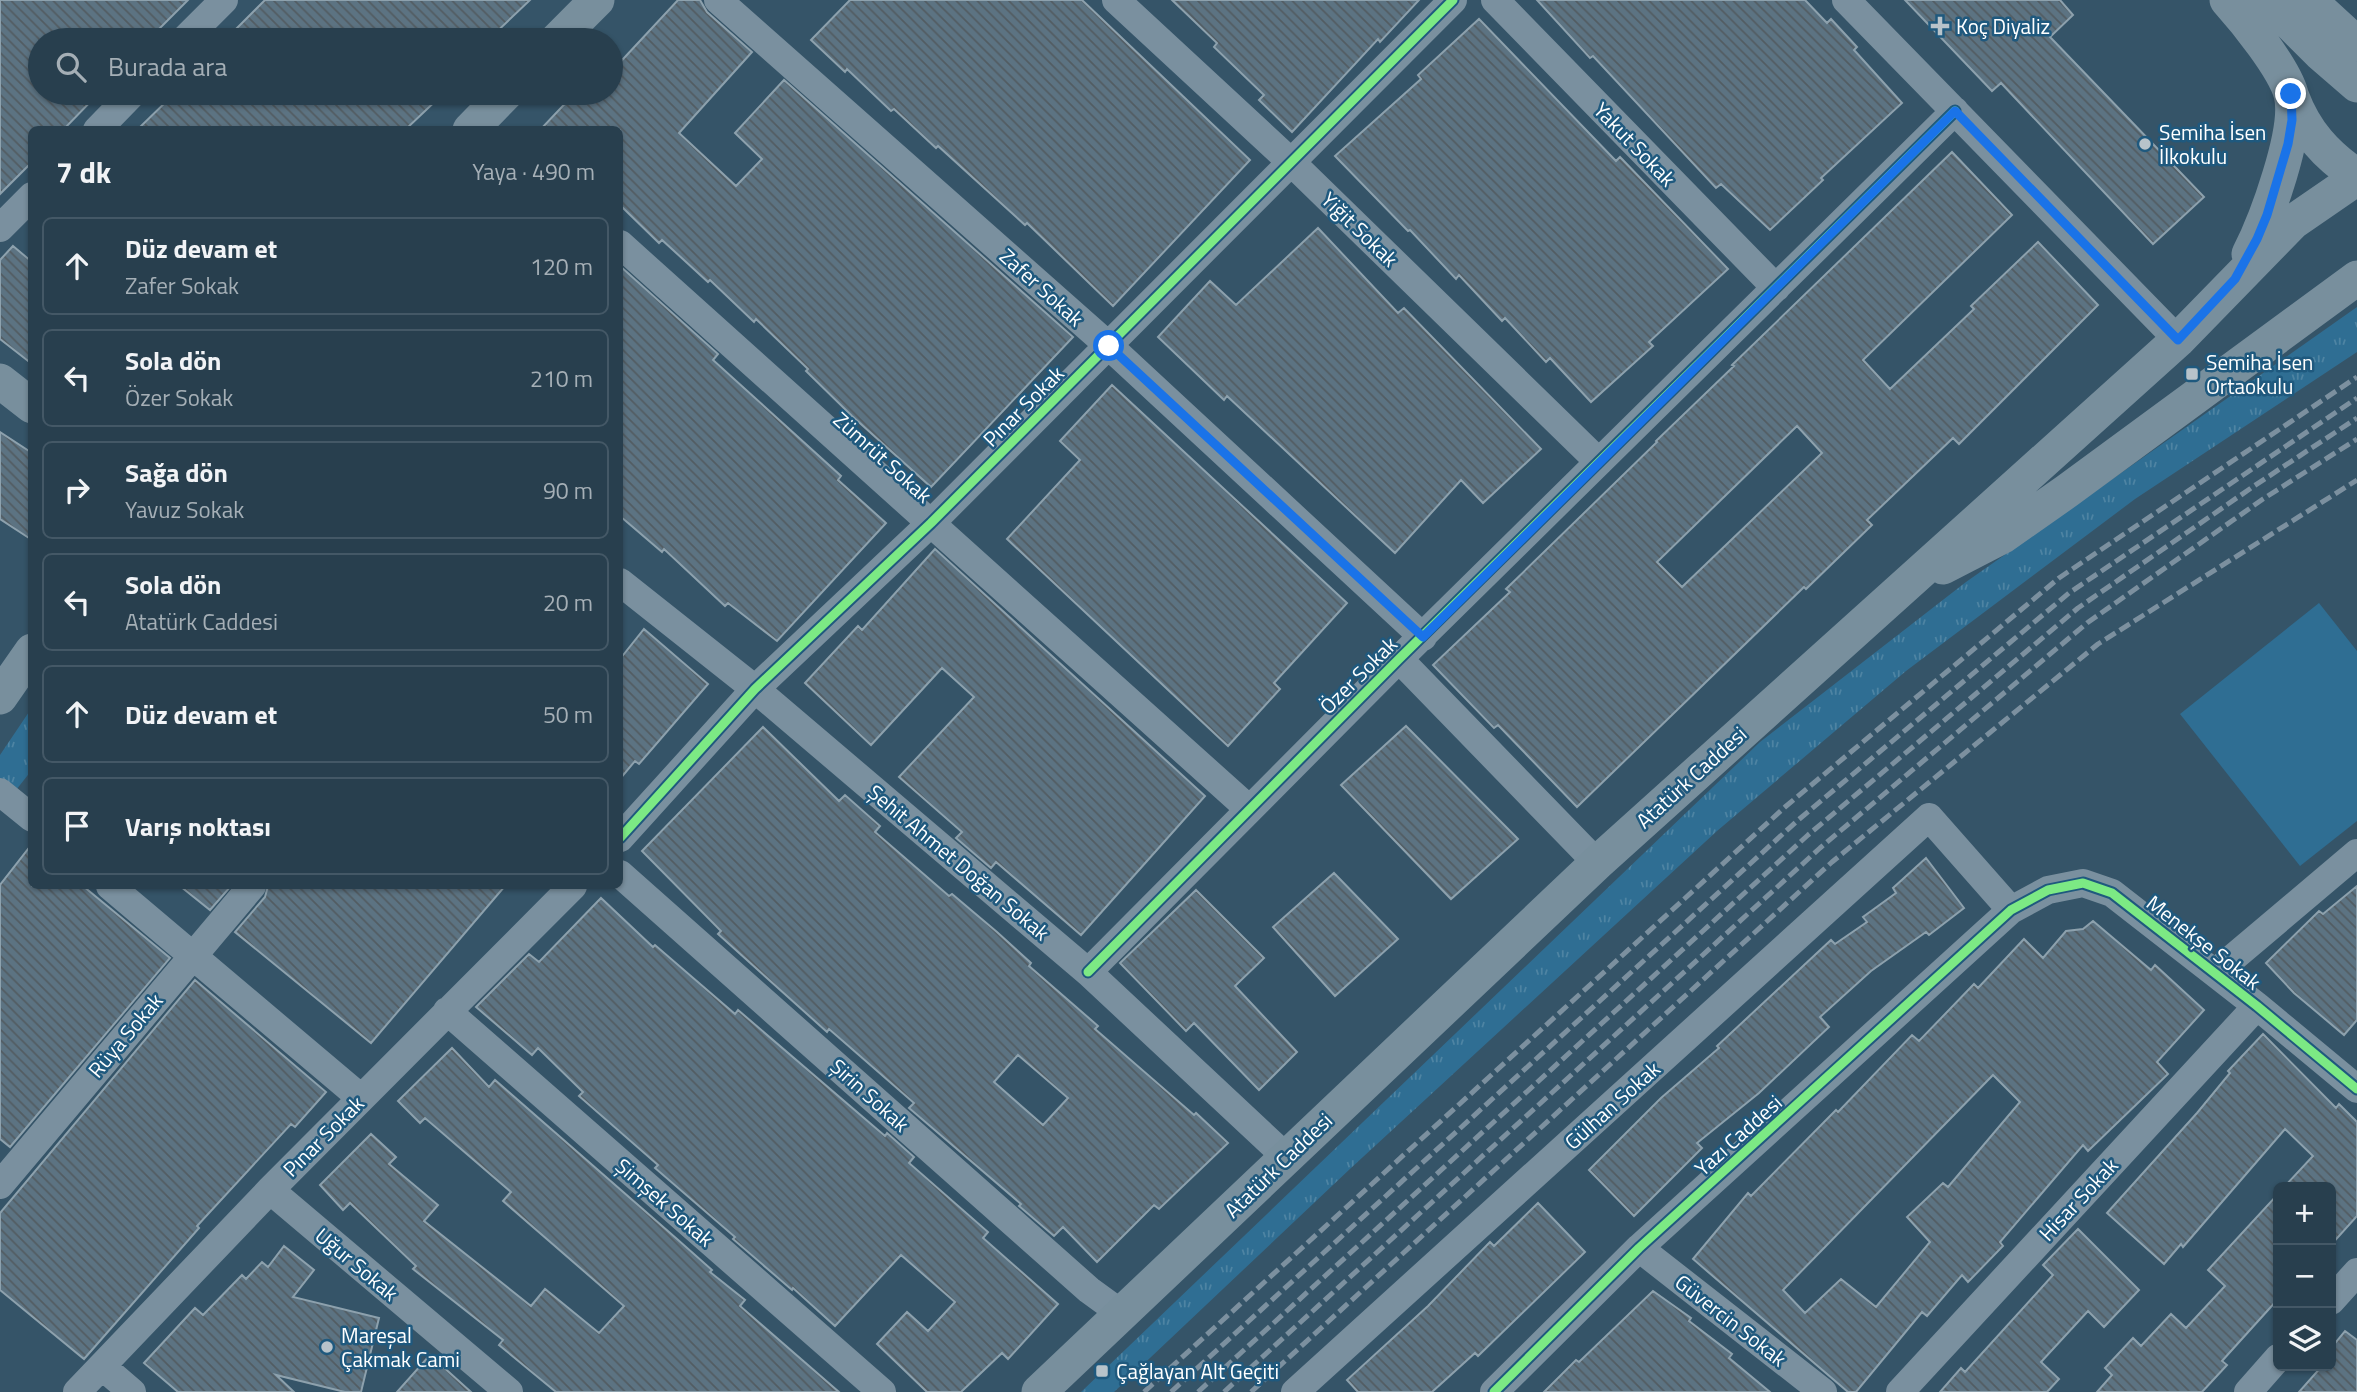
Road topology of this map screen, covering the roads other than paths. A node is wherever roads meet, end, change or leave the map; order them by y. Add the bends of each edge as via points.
1 (224, 0) edge
2 (597, 0) edge
3 (718, 0) edge
4 (1116, 0) edge
5 (1453, 0) edge
6 (1495, 0) edge
7 (1846, 0) edge
8 (2227, 0) edge
9 (2267, 0) edge
10 (2309, 0) edge
11 (2342, 0) edge
12 (2357, 15) edge
13 (196, 28) edge
14 (570, 28) edge
15 (2357, 44) edge
16 (2357, 85) edge
17 (2291, 94) junction
18 (121, 105) edge
19 (497, 105) edge
20 (1955, 111) junction
21 (101, 126) edge
22 (480, 126) edge
23 (1291, 162) junction
24 (2357, 177) edge
25 (28, 200) edge
26 (0, 228) edge
27 (623, 247) edge
28 (2357, 278) edge
29 (2235, 279) junction
30 (1776, 288) junction
31 (2178, 340) junction
32 (1109, 346) junction
33 (0, 381) edge
34 (28, 403) edge
35 (1599, 462) junction
36 (931, 523) junction
37 (623, 584) edge
38 (1896, 591) junction
39 (1423, 637) junction
40 (28, 657) edge
41 (1399, 659) junction
42 (755, 689) junction
43 (0, 697) edge
44 (1249, 809) junction
45 (623, 835) edge
46 (2357, 852) edge
47 (1597, 863) junction
48 (623, 877) edge
49 (114, 889) edge
50 (249, 889) edge
51 (570, 889) edge
52 (2011, 910) junction
53 (192, 955) junction
54 (1088, 972) junction
55 (2215, 973) junction
56 (2257, 1006) junction
57 (447, 1011) junction
58 (2357, 1089) edge
59 (361, 1098) junction
60 (1286, 1157) junction
61 (0, 1185) edge
62 (270, 1190) junction
63 (1639, 1248) junction
64 (2357, 1272) edge
65 (2336, 1295) edge
66 (1122, 1314) junction
67 (2273, 1364) edge
68 (103, 1367) junction
69 (77, 1392) edge
70 (132, 1392) edge
71 (509, 1392) edge
72 (882, 1392) edge
73 (1039, 1392) edge
74 (1295, 1392) edge
75 (1493, 1392) edge
76 (1823, 1392) edge
77 (1900, 1392) edge
78 (2248, 1392) edge

1 - 13 street
2 - 14 main road
3 - 32 street, Zafer Sokak
4 - 23 street, Yiğit Sokak
5 - 23 street, Pınar Sokak
6 - 30 street, Yakut Sokak
7 - 20 street
8 - 17 main road
9 - 16 main road
10 - 15 main road
11 - 12 main road
17 - 24 main road via 2310,135
17 - 29 main road via 2290,132 2273,197
18 - 21 street
19 - 22 main road
20 - 30 street, Özer Sokak
20 - 31 street
23 - 32 street, Pınar Sokak
23 - 35 street, Yiğit Sokak
24 - 29 main road, Atatürk Caddesi via 2293,222
25 - 26 street
27 - 36 street, Zümrüt Sokak
28 - 38 main road via 2003,536
29 - 31 main road, Atatürk Caddesi
30 - 35 street, Özer Sokak
31 - 38 main road, Atatürk Caddesi
32 - 36 street, Pınar Sokak
32 - 39 street, Zafer Sokak
33 - 34 main road
35 - 39 street, Özer Sokak
36 - 42 street, Pınar Sokak
36 - 44 street, Zümrüt Sokak
37 - 42 street, Şehit Ahmet Doğan Sokak
38 - 47 main road, Atatürk Caddesi
39 - 41 street, Özer Sokak
40 - 43 main road
41 - 44 street, Özer Sokak
41 - 47 street
42 - 45 street, Pınar Sokak
42 - 54 street, Şehit Ahmet Doğan Sokak
44 - 54 street, Özer Sokak
46 - 55 street
47 - 60 main road, Atatürk Caddesi
48 - 66 street, Şirin Sokak via 1089,1290
49 - 53 street
50 - 53 street, Rüya Sokak
51 - 57 street, Pınar Sokak
52 - 55 street, Menekşe Sokak via 2048,890 2082,883 2112,893
52 - 63 street, Yazı Caddesi
52 - 74 street, Gülhan Sokak via 1929,817
53 - 59 street
53 - 61 street, Rüya Sokak
54 - 60 street, Şehit Ahmet Doğan Sokak
55 - 56 street, Menekşe Sokak
56 - 58 street, Menekşe Sokak
56 - 77 street, Hisar Sokak
57 - 59 street, Pınar Sokak
57 - 72 street, Şimşek Sokak
59 - 62 street, Pınar Sokak
60 - 66 main road, Atatürk Caddesi
62 - 68 street, Pınar Sokak
62 - 71 street, Uğur Sokak
63 - 75 street, Yazı Caddesi
63 - 76 street, Güvercin Sokak
64 - 65 street
66 - 73 main road, Atatürk Caddesi
67 - 78 street
68 - 69 street, Pınar Sokak
68 - 70 street

